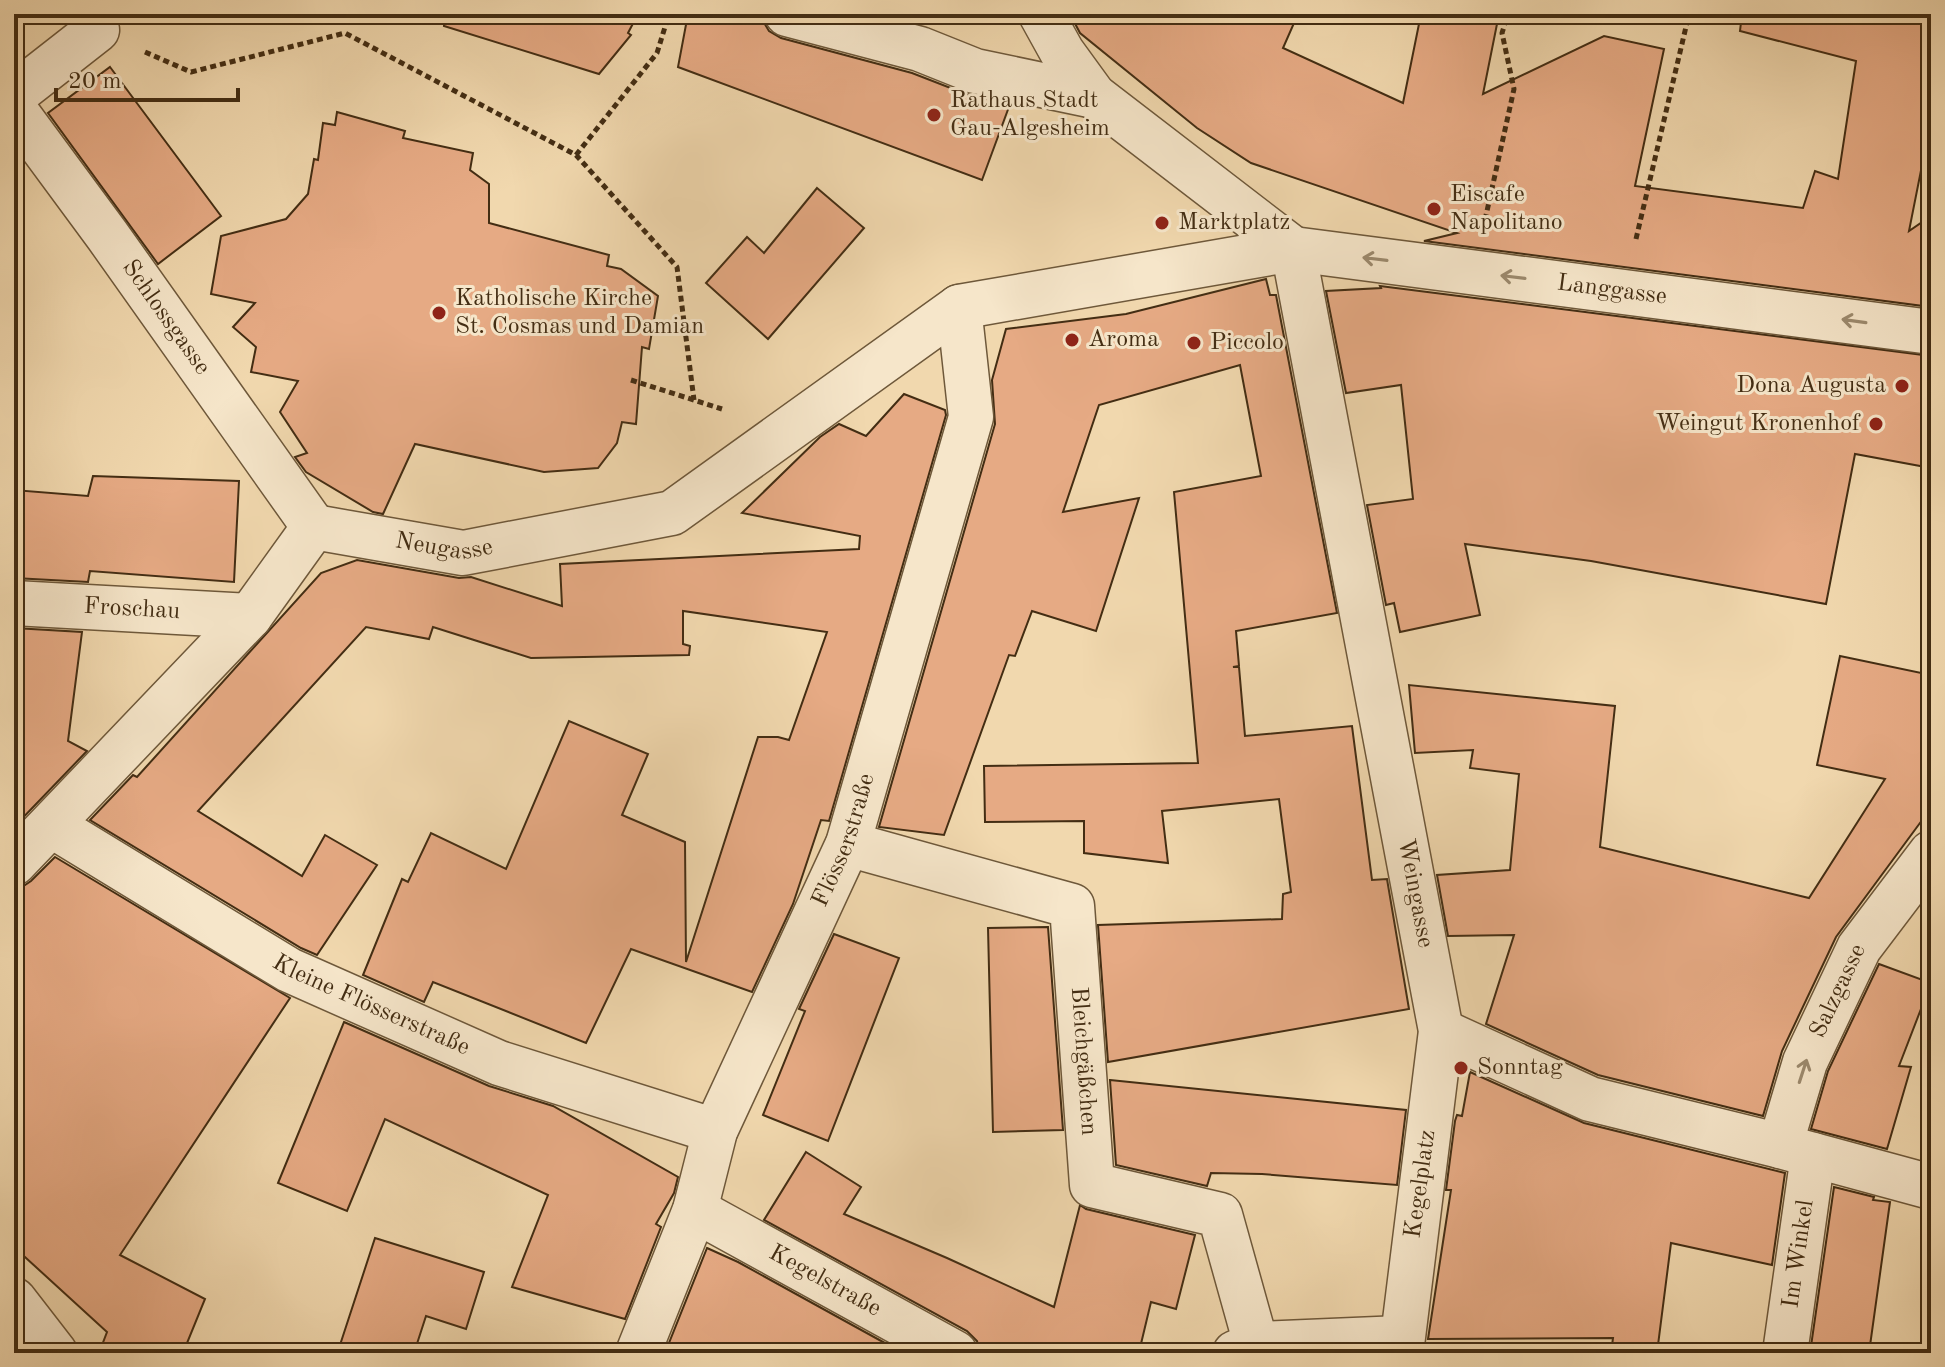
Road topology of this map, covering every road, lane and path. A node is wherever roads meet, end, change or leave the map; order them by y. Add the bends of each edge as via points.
1 (669, 14) edge
2 (787, 14) edge
3 (1041, 14) edge
4 (1508, 14) edge
5 (1689, 14) edge
6 (97, 30) joint
7 (14, 95) edge
8 (1094, 96) junction
9 (14, 109) edge
10 (576, 155) junction
11 (1293, 249) junction
12 (1474, 272) junction
13 (1624, 291) junction
14 (959, 307) junction
15 (1931, 332) edge
16 (631, 380) dead end
17 (694, 400) junction
18 (786, 431) junction
19 (314, 527) junction
20 (14, 603) edge
21 (250, 616) junction
22 (51, 825) junction
23 (848, 844) junction
24 (1931, 853) edge
25 (14, 863) edge
26 (1441, 1031) junction
27 (715, 1131) junction
28 (1797, 1150) junction
29 (1926, 1186) edge
30 (695, 1210) junction
31 (14, 1300) edge
32 (1931, 1331) edge
33 (1401, 1345) edge
34 (1245, 1349) edge
35 (55, 1353) edge
36 (638, 1353) edge
37 (955, 1353) edge
38 (1785, 1353) edge

1 - 10 path via 657,53
2 - 8 street via 920,49 975,71
3 - 8 street
4 - 12 path via 1502,33 1514,89
5 - 13 path
6 - 7 street
6 - 10 path via 191,72 345,33
8 - 11 street
9 - 19 street, Schlossgasse
10 - 17 path via 677,267
12 -> 11 street, Langgasse
11 - 14 street
11 - 26 street, Weingasse
13 -> 12 street, Langgasse
15 -> 13 street, Langgasse
14 - 18 street, Neugasse
14 - 23 street, Flösserstraße via 971,417
16 - 17 path
17 - 18 path
18 - 19 street, Neugasse via 672,513 463,553
19 - 21 street
20 - 21 street, Froschau
21 - 22 street
22 - 25 street
22 - 27 street, Kleine Flösserstraße via 289,970 499,1063
23 - 27 street, Flösserstraße
23 - 34 street, Bleichgäßchen via 1072,906 1092,1185 1220,1215
28 -> 24 street, Salzgasse via 1805,1062 1859,948
26 - 28 street via 1590,1099
26 - 33 street, Kegelplatz
27 - 30 street, Flösserstraße
28 - 29 street
28 - 38 street, Im Winkel
29 - 32 path
30 - 36 street, Flösserstraße
30 - 37 street, Kegelstraße
31 - 35 street
33 - 34 street, Kegelplatz

